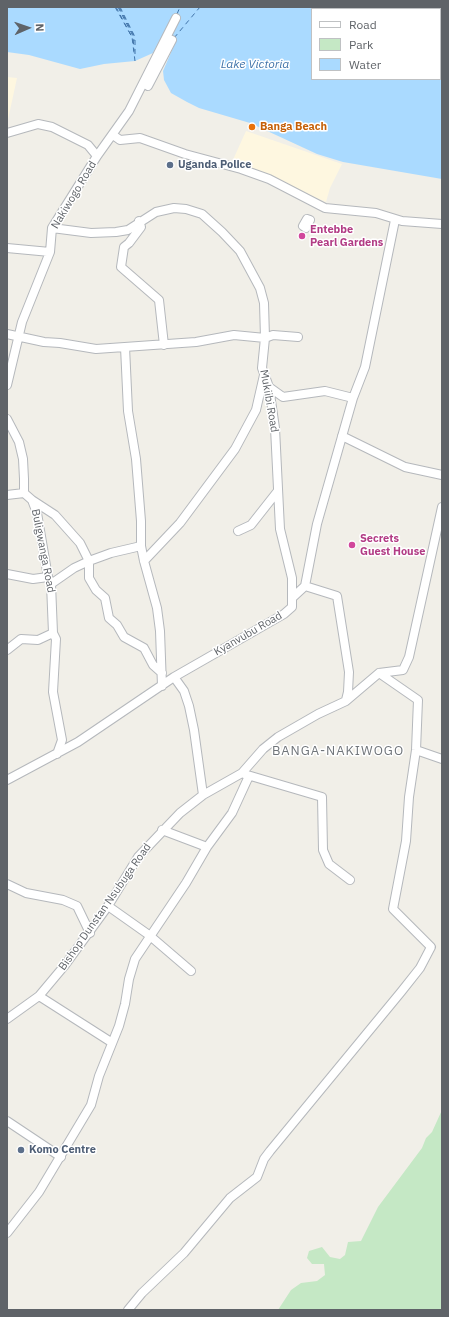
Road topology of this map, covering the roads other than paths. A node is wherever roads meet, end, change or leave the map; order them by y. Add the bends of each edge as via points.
1 (176, 18) dead end
2 (172, 40) dead end
3 (142, 89) junction
4 (7, 133) edge
5 (113, 135) junction
6 (97, 156) junction
7 (395, 220) junction
8 (139, 221) junction
9 (442, 224) edge
10 (52, 228) junction
11 (7, 248) edge
12 (50, 252) junction
13 (7, 334) edge
14 (19, 337) junction
15 (298, 337) dead end
16 (265, 338) junction
17 (164, 345) junction
18 (125, 347) junction
19 (264, 374) junction
20 (7, 385) edge
21 (269, 387) junction
22 (353, 398) junction
23 (7, 419) edge
24 (342, 436) junction
25 (442, 475) edge
26 (277, 492) junction
27 (24, 493) junction
28 (7, 495) edge
29 (32, 500) junction
30 (442, 507) edge
31 (238, 531) dead end
32 (141, 546) junction
33 (89, 561) junction
34 (144, 561) junction
35 (7, 574) edge
36 (49, 580) junction
37 (305, 586) junction
38 (292, 598) junction
39 (53, 633) junction
40 (7, 650) edge
41 (162, 672) junction
42 (379, 673) junction
43 (174, 677) junction
44 (162, 686) junction
45 (346, 701) junction
46 (416, 750) junction
47 (57, 754) junction
48 (442, 759) edge
49 (246, 775) junction
50 (7, 780) edge
51 (203, 795) junction
52 (162, 830) junction
53 (207, 847) junction
54 (350, 880) dead end
55 (7, 884) edge
56 (108, 906) junction
57 (90, 933) junction
58 (149, 935) junction
59 (191, 971) dead end
60 (39, 996) junction
61 (7, 1019) edge
62 (111, 1042) junction
63 (7, 1121) edge
64 (61, 1157) junction
65 (7, 1233) edge
66 (128, 1310) edge

1 - 3 street, Nakiwogo Road
2 - 3 street via 151,81
3 - 5 street, Nakiwogo Road
4 - 6 street via 38,124 52,127 88,145
5 - 6 street, Nakiwogo Road
5 - 7 street via 120,140 140,138 185,154 241,168 269,179 325,208 376,213
6 - 10 street, Nakiwogo Road
7 - 9 street
7 - 22 street via 365,367
8 - 10 street, Mukiibi Road via 128,230 116,232 90,233
8 - 16 street, Mukiibi Road via 156,212 186,208 202,214 222,232 240,251 260,288 265,312
8 - 17 street via 141,227 124,247 121,267 159,300
10 - 12 street, Nakiwogo Road
11 - 12 street
12 - 14 street, Nakiwogo Road via 22,322
13 - 14 street
14 - 18 street via 96,349
14 - 20 street, Nakiwogo Road
15 - 16 street via 281,335
16 - 17 street via 234,335
16 - 19 street, Mukiibi Road
17 - 18 street
18 - 32 street via 128,411 136,459
19 - 21 street, Mukiibi Road
19 - 34 street via 256,410 235,449 180,523
21 - 22 street via 283,397 325,391
21 - 26 street, Mukiibi Road via 275,428
22 - 24 street
23 - 27 street via 19,442 23,459
24 - 25 street via 405,467
24 - 37 street via 317,524
26 - 31 street via 251,525
26 - 38 street, Mukiibi Road via 280,529 292,578
27 - 28 street
27 - 29 street, Buligwanga Road
29 - 33 street via 55,515 80,543
29 - 36 street, Buligwanga Road via 37,513
30 - 42 street via 407,664 403,670
32 - 33 street
32 - 34 street
33 - 36 street
33 - 41 street via 90,582 105,598 109,618 126,638 144,648 153,665
34 - 41 street via 157,608
35 - 36 street
36 - 39 street, Buligwanga Road
37 - 38 street, Kyanvubu Road
37 - 45 street via 337,596 349,672
38 - 43 street, Kyanvubu Road via 292,607 284,614
39 - 40 street via 38,640 21,640
39 - 47 street, Buligwanga Road via 56,639 53,692 62,740
41 - 44 street
42 - 45 street, Bishop Dunstan Nsubuga Road
42 - 46 street via 418,700
43 - 44 street, Kyanvubu Road
43 - 51 street via 184,691 189,706
44 - 47 street, Kyanvubu Road
45 - 49 street, Bishop Dunstan Nsubuga Road via 278,737 263,749
46 - 48 street
46 - 66 street via 406,841 393,909 431,948 420,968 401,992 270,1151 257,1178 230,1198 184,1253
47 - 50 street, Kyanvubu Road
49 - 51 street, Bishop Dunstan Nsubuga Road
49 - 53 street via 232,813
49 - 54 street via 322,797 323,850 329,864
51 - 52 street, Bishop Dunstan Nsubuga Road
52 - 53 street
52 - 56 street, Bishop Dunstan Nsubuga Road via 138,857
53 - 58 street via 186,883
55 - 57 street via 26,893 63,900 77,906
56 - 57 street, Bishop Dunstan Nsubuga Road
56 - 58 street
57 - 60 street, Bishop Dunstan Nsubuga Road
58 - 59 street
58 - 62 street via 135,958 119,1026
60 - 61 street, Bishop Dunstan Nsubuga Road
60 - 62 street
62 - 64 street via 91,1105
63 - 64 street
64 - 65 street via 39,1192

